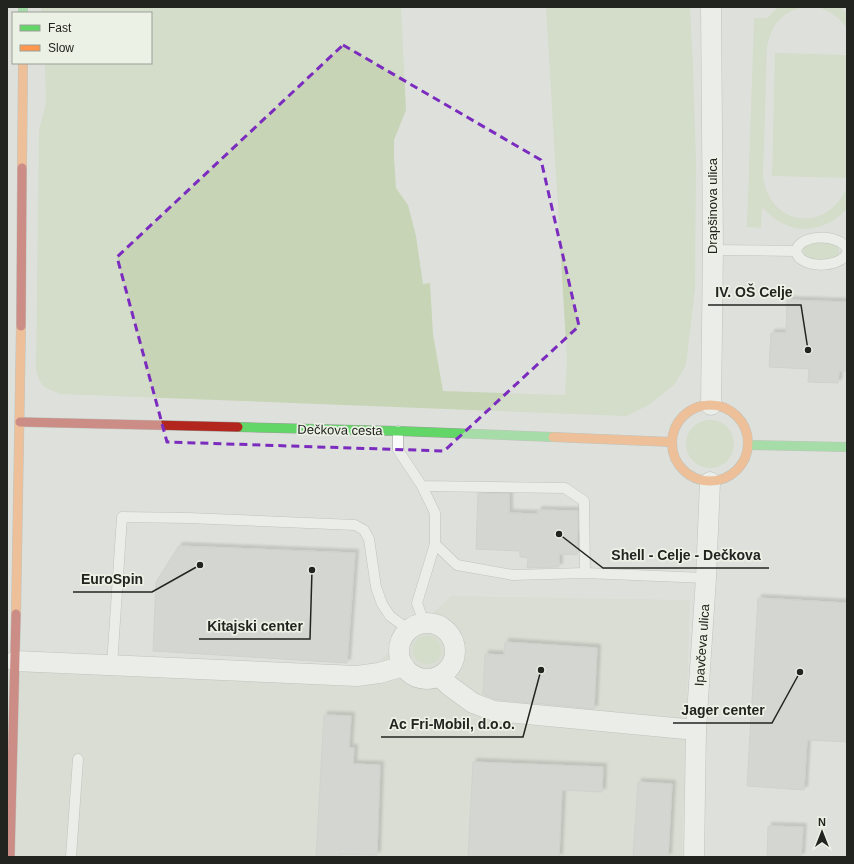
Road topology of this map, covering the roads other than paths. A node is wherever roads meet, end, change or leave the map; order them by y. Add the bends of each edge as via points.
1 (711, 7) edge
2 (22, 64) edge
3 (713, 250) junction
4 (847, 250) edge
5 (796, 251) junction
6 (847, 253) edge
7 (711, 405) junction
8 (14, 421) edge
9 (398, 431) junction
10 (672, 442) junction
11 (748, 445) junction
12 (847, 447) edge
13 (710, 482) junction
14 (422, 486) junction
15 (435, 544) junction
16 (585, 573) junction
17 (706, 578) junction
18 (416, 627) junction
19 (15, 661) junction
20 (112, 665) junction
21 (404, 666) junction
22 (439, 676) junction
23 (696, 730) junction
24 (78, 759) dead end
25 (10, 857) edge
26 (71, 857) edge
27 (694, 857) edge

1 - 3 street, Drapšinova ulica
2 - 8 street
3 - 5 lane
3 - 7 street, Drapšinova ulica
4 - 5 lane via 840,242 821,238 803,241
5 - 6 lane via 798,257 804,261 821,264 840,261
7 - 10 street via 699,407 680,420
7 - 11 street via 734,413 747,433
8 - 9 street, Dečkova cesta
8 - 19 street
9 - 10 street, Dečkova cesta
9 - 14 lane via 398,450
10 - 13 street via 679,465 687,474 698,480
11 - 12 street
11 - 13 street via 743,462 732,475
13 - 17 street, Ipavčeva ulica
14 - 15 lane via 434,513
14 - 16 lane via 565,488 584,501
15 - 16 lane via 457,565 513,575
15 - 18 lane via 417,603
16 - 17 lane
17 - 23 street, Ipavčeva ulica
18 - 20 lane via 390,616 382,604 376,587 369,539 364,530 355,525 122,517
18 - 21 street via 404,636 401,644 401,659
18 - 22 street via 432,623 446,630 451,636 455,650 451,665
19 - 20 street
19 - 25 street
20 - 21 street via 357,676
21 - 22 street via 416,676
22 - 23 street via 473,703 494,711
23 - 27 street, Ipavčeva ulica
24 - 26 lane

